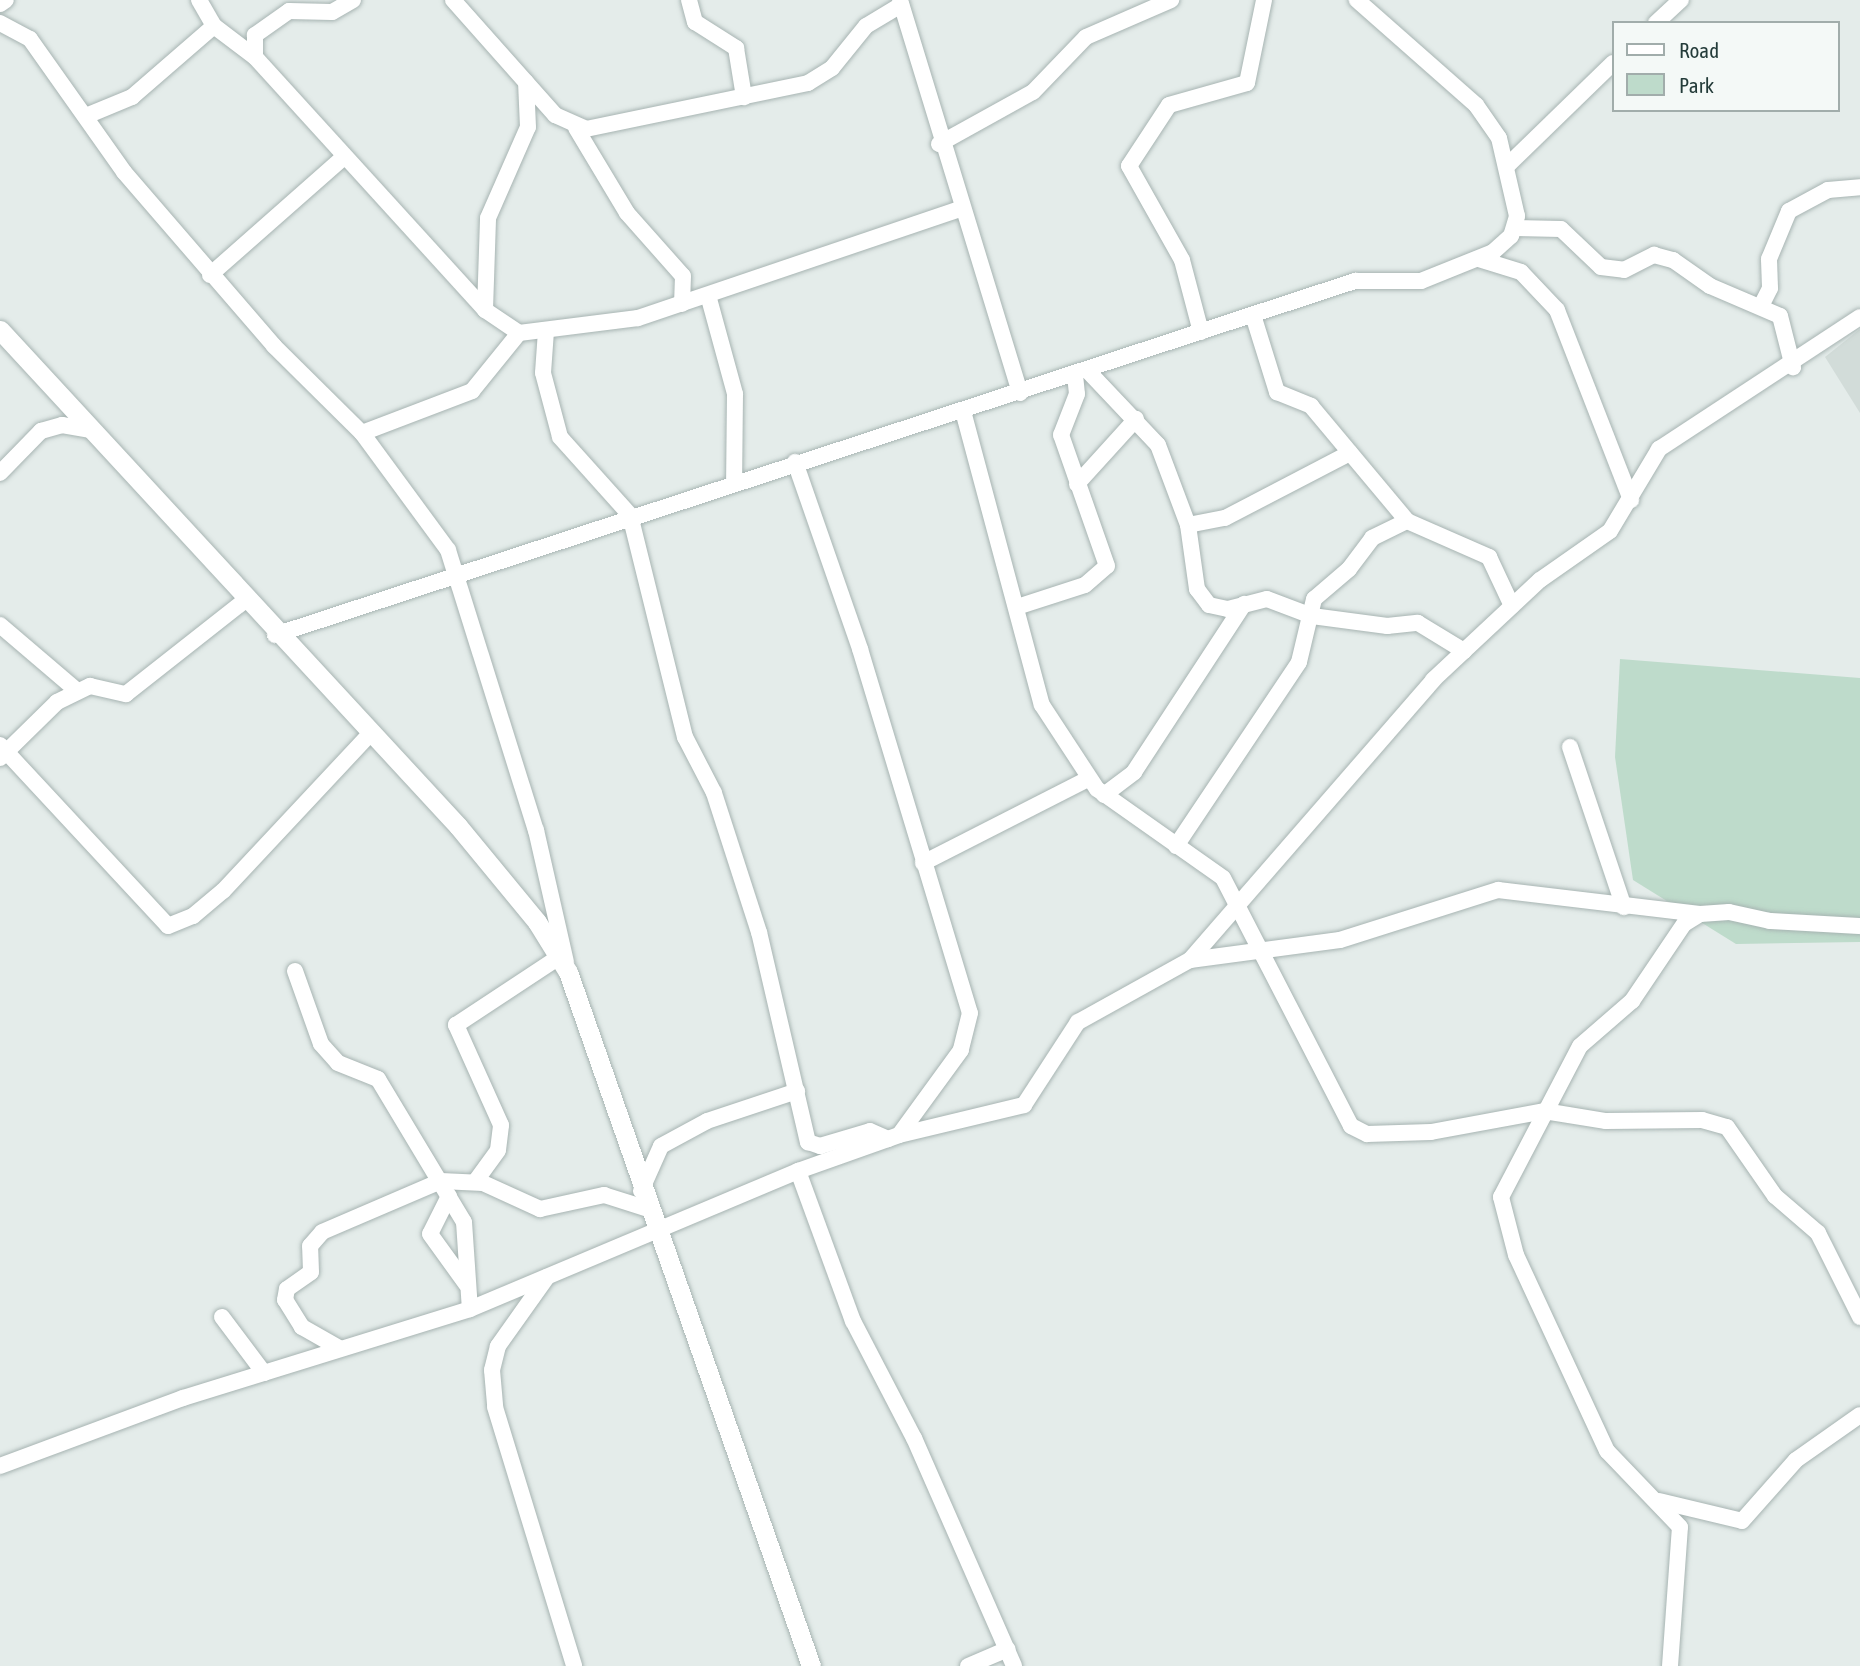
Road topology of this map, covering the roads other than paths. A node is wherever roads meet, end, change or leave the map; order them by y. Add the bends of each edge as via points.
1 (6, 0) edge
2 (199, 0) edge
3 (353, 0) edge
4 (453, 0) edge
5 (689, 0) edge
6 (1171, 0) edge
7 (1264, 0) edge
8 (1357, 0) edge
9 (1681, 0) edge
10 (900, 2) edge
11 (0, 4) edge
12 (1658, 21) edge
13 (0, 23) edge
14 (214, 26) junction
15 (255, 57) junction
16 (1612, 64) edge
17 (526, 82) junction
18 (744, 97) junction
19 (86, 116) junction
20 (576, 128) junction
21 (939, 144) junction
22 (344, 157) junction
23 (1509, 164) junction
24 (1860, 187) edge
25 (960, 209) junction
26 (1515, 228) junction
27 (1479, 259) junction
28 (210, 275) junction
29 (708, 295) junction
30 (682, 304) junction
31 (1761, 306) junction
32 (485, 310) junction
33 (1253, 315) junction
34 (1860, 317) edge
35 (0, 330) edge
36 (547, 331) junction
37 (519, 332) junction
38 (1201, 332) junction
39 (1793, 367) junction
40 (1081, 372) junction
41 (1020, 393) junction
42 (963, 411) junction
43 (1136, 419) junction
44 (90, 430) junction
45 (362, 433) junction
46 (1350, 453) junction
47 (795, 462) junction
48 (0, 473) edge
49 (734, 483) junction
50 (1077, 484) junction
51 (1631, 500) junction
52 (630, 515) junction
53 (1407, 521) junction
54 (1188, 525) junction
55 (460, 574) junction
56 (244, 601) junction
57 (1244, 604) junction
58 (1512, 606) junction
59 (1017, 607) junction
60 (1312, 616) junction
61 (0, 625) edge
62 (275, 635) junction
63 (1464, 651) junction
64 (76, 690) junction
65 (371, 733) junction
66 (1570, 747) dead end
67 (2, 752) edge
68 (1088, 779) junction
69 (1104, 795) junction
70 (1176, 846) junction
71 (923, 863) junction
72 (1240, 906) junction
73 (1624, 907) junction
74 (1700, 914) junction
75 (1860, 926) edge
76 (1262, 951) junction
77 (1190, 960) junction
78 (564, 965) junction
79 (295, 971) dead end
80 (797, 1091) junction
81 (1545, 1111) junction
82 (894, 1137) junction
83 (798, 1171) junction
84 (441, 1181) junction
85 (475, 1182) junction
86 (449, 1196) junction
87 (645, 1200) junction
88 (654, 1229) junction
89 (549, 1275) junction
90 (466, 1284) junction
91 (470, 1309) junction
92 (222, 1317) dead end
93 (1860, 1317) edge
94 (339, 1348) junction
95 (264, 1373) junction
96 (1860, 1415) edge
97 (0, 1466) edge
98 (1652, 1499) junction
99 (1008, 1649) junction
100 (984, 1662) edge
101 (574, 1666) edge
102 (811, 1666) edge
103 (968, 1666) edge
104 (1014, 1666) edge
105 (1670, 1666) edge

1 - 11 street
2 - 14 street
3 - 15 street via 331,12 289,11 255,36
4 - 17 street
5 - 18 street via 695,22 736,48
6 - 21 street via 1086,37 1033,92
7 - 38 street via 1247,83 1169,105 1129,166 1182,260
8 - 23 street via 1476,105
9 - 12 street
10 - 18 street via 866,26 818,79
10 - 21 street
13 - 19 street via 30,40
14 - 15 street
14 - 19 street via 132,97
15 - 22 street
16 - 23 street
17 - 20 street
17 - 32 street via 528,127 488,218
18 - 20 street
19 - 28 street
20 - 30 street via 627,213 683,276
21 - 25 street
22 - 28 street
22 - 32 street
23 - 26 street
24 - 31 street via 1828,190 1789,211 1769,260 1770,288
25 - 29 street
25 - 41 street
26 - 27 street
26 - 31 street via 1561,229 1601,267 1624,270 1646,257 1662,256 1710,286
27 - 33 street via 1416,282 1355,281
27 - 51 street via 1521,272 1557,310
28 - 45 street
29 - 30 street
29 - 49 street via 735,394
30 - 36 street via 625,322
31 - 39 street via 1787,327
32 - 37 street
33 - 38 street
33 - 46 street via 1277,391 1305,400
34 - 39 street
35 - 44 street
36 - 37 street
36 - 52 street via 543,373 560,437
37 - 45 street via 472,391
38 - 40 street
39 - 51 street via 1659,449
40 - 41 street
40 - 43 street
40 - 50 street via 1077,394 1061,422
41 - 42 street
42 - 47 street
42 - 59 street
43 - 50 street
43 - 54 street via 1158,445
44 - 48 street via 62,425 41,431
44 - 56 street
45 - 55 street via 431,524
46 - 53 street
46 - 54 street via 1225,517
47 - 49 street
47 - 71 street via 860,649
49 - 52 street
50 - 59 street via 1106,558 1104,572
51 - 58 street via 1610,531
52 - 55 street
52 - 80 street via 685,737 713,793 747,890
53 - 58 street via 1489,557
53 - 60 street via 1372,538 1349,569 1318,594
54 - 57 street via 1202,598 1219,608
55 - 62 street
55 - 78 street via 539,842
56 - 62 street
56 - 64 street via 126,694
57 - 60 street via 1273,600
57 - 69 street via 1135,772
58 - 63 street
59 - 68 street via 1042,705
60 - 63 street via 1387,626 1418,623
60 - 70 street via 1299,662
61 - 64 street
62 - 65 street
63 - 72 street via 1381,738
64 - 67 street
65 - 67 street via 223,891 193,916 168,926
65 - 78 street via 458,826
66 - 73 street
68 - 69 street
68 - 71 street
69 - 70 street
70 - 72 street via 1223,878
71 - 82 street via 971,1023 961,1050
72 - 76 street
72 - 77 street
73 - 74 street
73 - 76 street via 1498,890 1340,940
74 - 75 street
74 - 81 street via 1673,938 1632,1001 1583,1041
76 - 77 street
76 - 81 street via 1335,1101 1358,1131 1431,1132
77 - 82 street via 1078,1022 1024,1105
78 - 85 street via 456,1025 501,1125 498,1150
78 - 87 street
79 - 84 street via 330,1057 378,1079
80 - 82 street via 811,1145 865,1131
80 - 87 street via 707,1121 661,1146
81 - 93 street via 1616,1121 1702,1120 1727,1127 1774,1196 1818,1233
81 - 98 street via 1507,1179 1502,1220 1607,1451
82 - 83 street
83 - 88 street
83 - 99 street via 853,1321 914,1438
84 - 85 street
84 - 86 street
84 - 94 street via 322,1232 310,1246 311,1272 287,1289 285,1300 302,1327
85 - 87 street via 540,1209 604,1195
86 - 90 street via 468,1239
86 - 90 street via 430,1234
87 - 88 street
88 - 89 street
88 - 102 street
89 - 91 street
89 - 101 street via 498,1346 492,1370 495,1406
90 - 91 street
91 - 94 street
92 - 95 street
94 - 95 street
95 - 97 street
96 - 98 street via 1796,1460 1742,1521
98 - 105 street via 1680,1527
99 - 100 street
99 - 104 street
100 - 103 street

